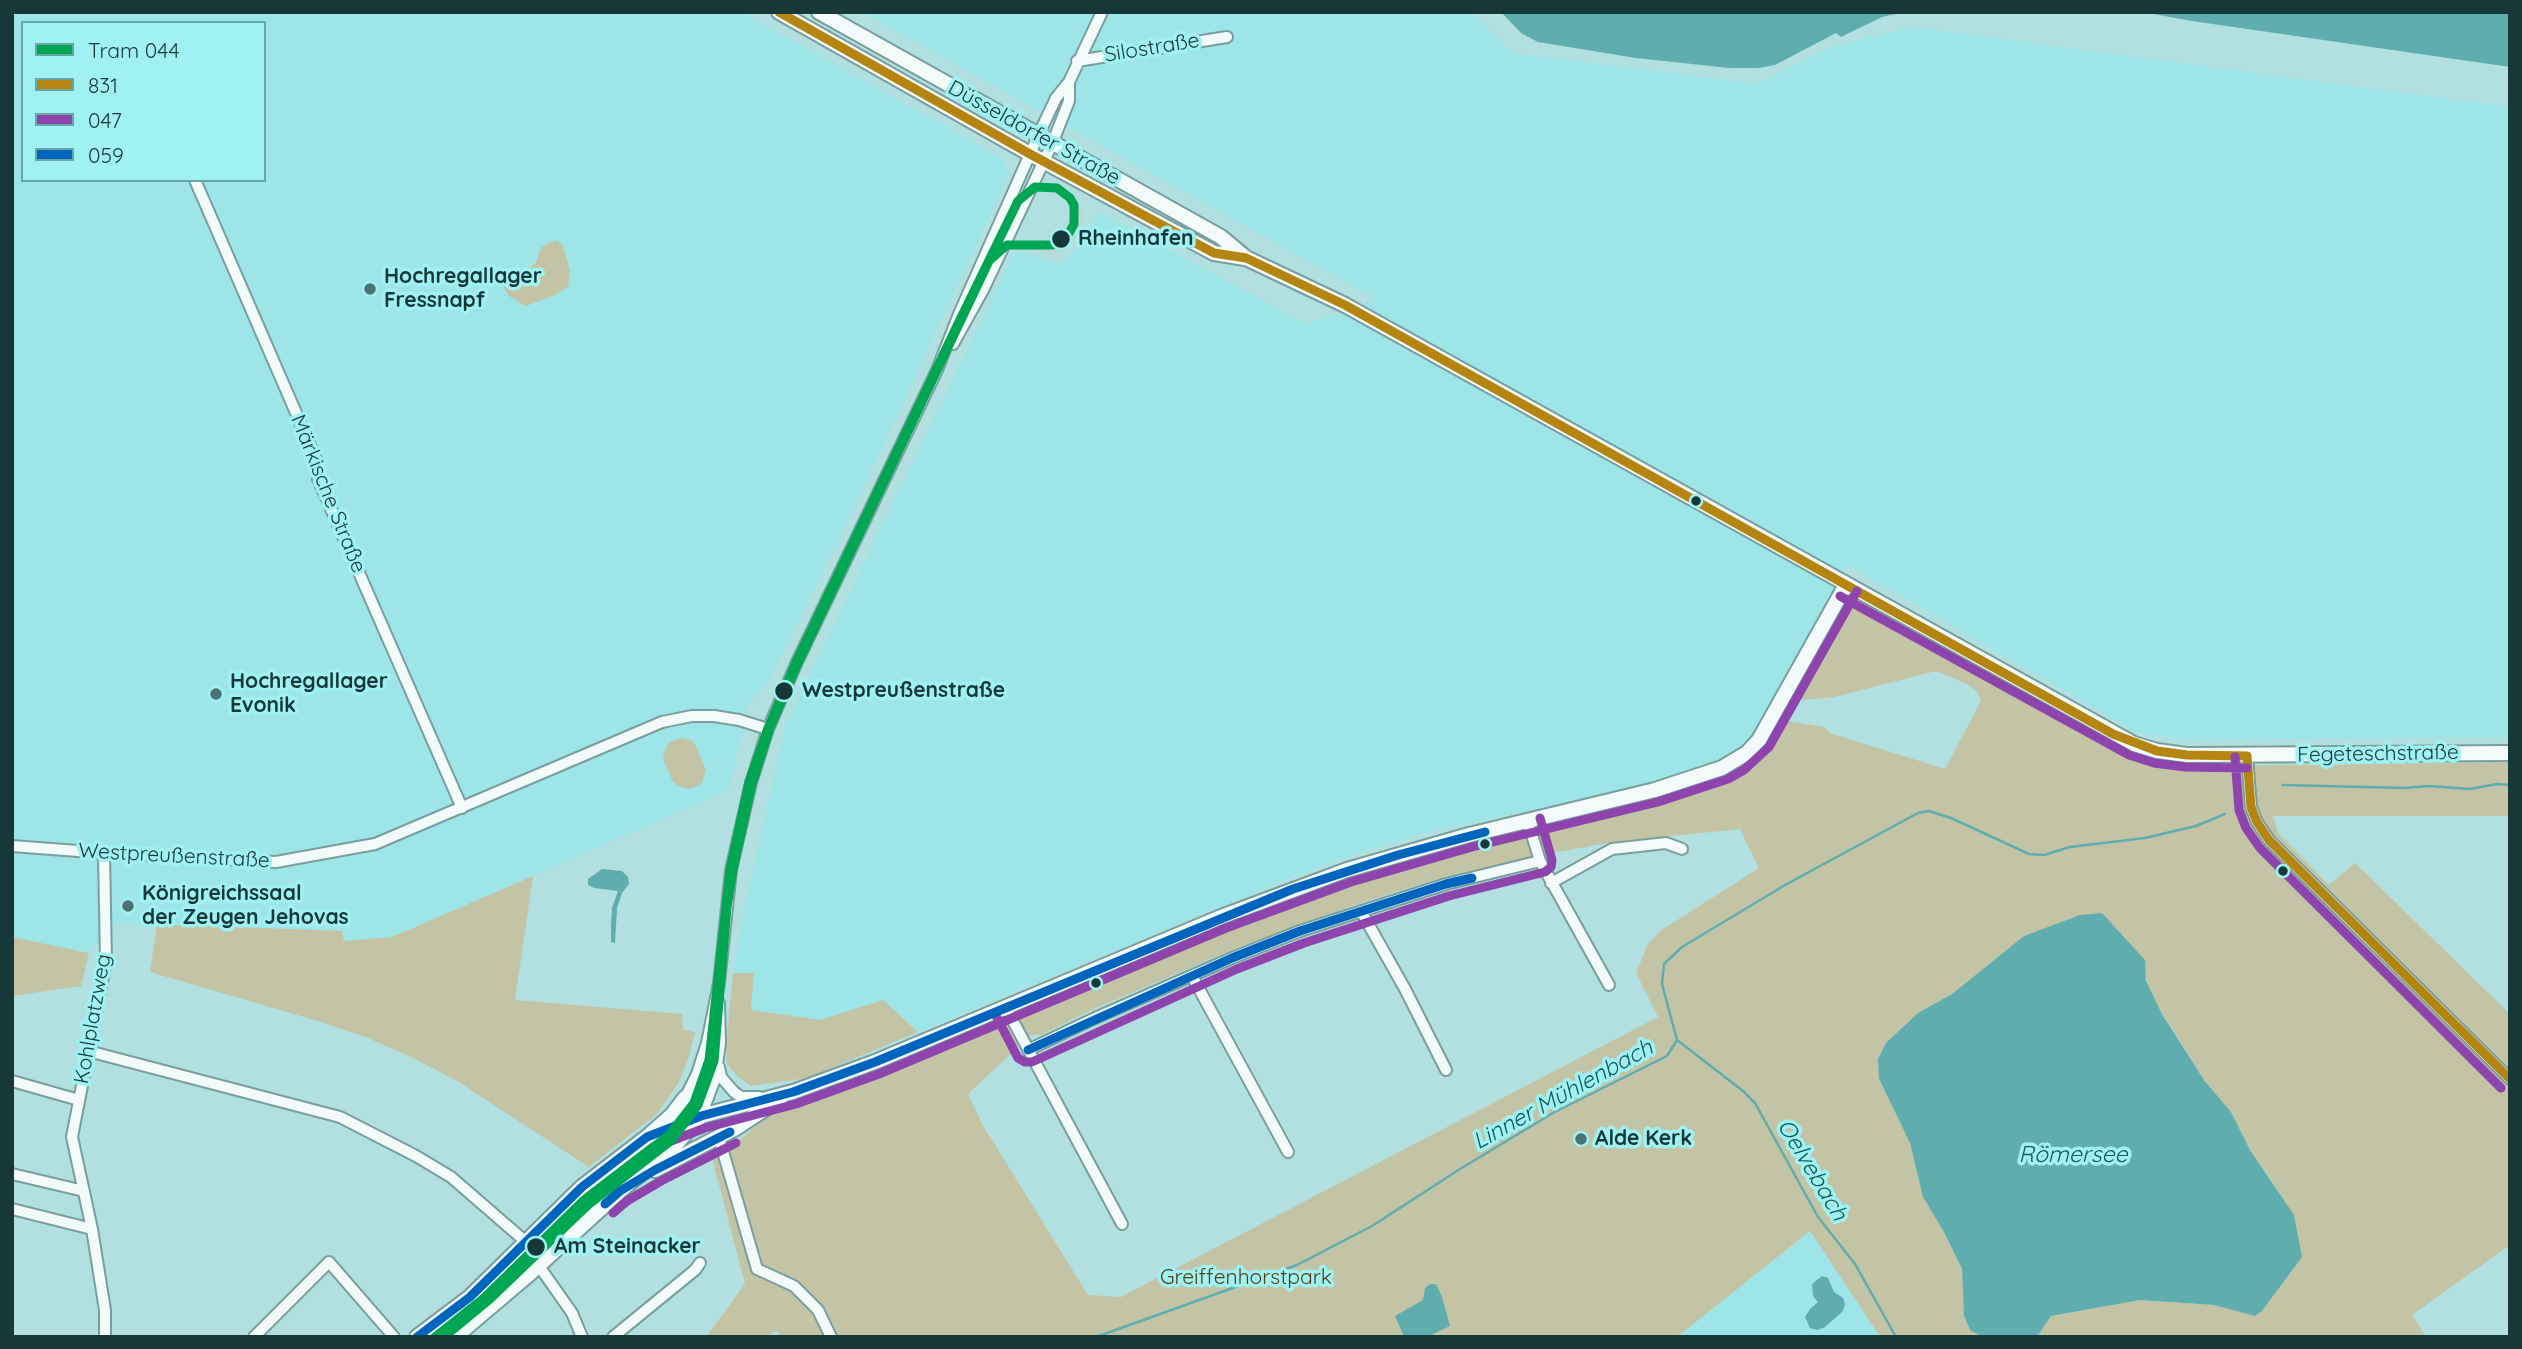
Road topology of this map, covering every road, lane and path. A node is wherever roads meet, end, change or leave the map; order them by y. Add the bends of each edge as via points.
1 (779, 12) edge
2 (818, 12) edge
3 (1102, 12) edge
4 (1227, 37) dead end
5 (1077, 61) junction
6 (1069, 82) junction
7 (1038, 136) junction
8 (1052, 144) junction
9 (1030, 153) junction
10 (1044, 161) junction
11 (196, 182) edge
12 (1246, 258) junction
13 (937, 370) junction
14 (1846, 586) junction
15 (768, 729) junction
16 (2510, 753) edge
17 (2247, 756) junction
18 (462, 808) junction
19 (1521, 823) junction
20 (12, 846) edge
21 (1682, 849) dead end
22 (104, 853) junction
23 (1540, 862) junction
24 (1552, 883) junction
25 (1361, 911) junction
26 (1192, 975) junction
27 (719, 983) junction
28 (1609, 985) dead end
29 (1006, 1008) junction
30 (1028, 1050) junction
31 (88, 1051) junction
32 (719, 1052) junction
33 (1446, 1070) dead end
34 (2510, 1079) edge
35 (12, 1081) edge
36 (793, 1092) junction
37 (685, 1098) joint
38 (79, 1100) junction
39 (743, 1100) junction
40 (701, 1116) junction
41 (743, 1124) junction
42 (647, 1137) junction
43 (719, 1138) junction
44 (1288, 1152) dead end
45 (12, 1174) edge
46 (84, 1191) junction
47 (620, 1191) junction
48 (12, 1209) edge
49 (1122, 1224) dead end
50 (92, 1230) junction
51 (526, 1242) junction
52 (700, 1263) dead end
53 (539, 1266) junction
54 (105, 1337) edge
55 (254, 1337) edge
56 (394, 1337) edge
57 (417, 1337) edge
58 (455, 1337) edge
59 (582, 1337) edge
60 (613, 1337) edge
61 (831, 1337) edge

1 - 9 main road, Düsseldorfer Straße
2 - 7 main road, Düsseldorfer Straße
3 - 5 street
4 - 5 street, Silostraße
5 - 6 street
6 - 7 street
6 - 8 street via 1069,101
7 - 8 main road, Düsseldorfer Straße
7 - 9 street
8 - 10 street
8 - 12 main road, Düsseldorfer Straße via 1221,237
9 - 10 main road, Düsseldorfer Straße
9 - 13 street
10 - 12 main road, Düsseldorfer Straße via 1214,253
10 - 13 street via 983,290
11 - 18 street, Märkische Straße via 316,459 318,479
12 - 14 main road, Düsseldorfer Straße via 1345,305
13 - 15 street
14 - 17 main road, Düsseldorfer Straße via 2134,744 2187,755
14 - 19 main road via 1759,740 1747,753 1722,768 1679,783
15 - 18 street, Westpreußenstraße via 714,716 662,722
15 - 27 street via 731,870
16 - 17 main road, Fegeteschstraße
17 - 34 street via 2251,807 2269,840
18 - 22 street, Westpreußenstraße via 374,845 276,862
19 - 23 street
19 - 29 main road via 1398,855 1293,890
20 - 22 street, Westpreußenstraße
21 - 24 street via 1667,843 1612,849
22 - 31 street, Kohlplatzweg via 106,962
23 - 24 street
23 - 25 street via 1446,884
24 - 28 street
25 - 26 street
25 - 33 street
26 - 30 street
26 - 44 street
27 - 32 street
27 - 37 street via 707,1043
29 - 30 street
29 - 36 main road
30 - 49 street
31 - 38 street, Kohlplatzweg
31 - 51 street via 340,1117 451,1177
32 - 39 street via 721,1077
32 - 40 street
35 - 38 street, Kohlplatzweg
36 - 39 main road
36 - 41 main road
37 - 42 main road
38 - 46 street, Kohlplatzweg via 72,1137
39 - 40 main road
39 - 41 street via 747,1115
40 - 42 main road
40 - 47 main road via 677,1143
41 - 43 main road
42 - 51 main road via 582,1187
43 - 47 main road
43 - 61 street via 757,1269 794,1286 818,1310
45 - 46 street
46 - 50 street, Kohlplatzweg
47 - 53 main road
48 - 50 street
50 - 54 street, Kohlplatzweg
51 - 57 main road via 470,1297
52 - 60 street
53 - 58 main road
53 - 59 street
55 - 56 street via 329,1262

